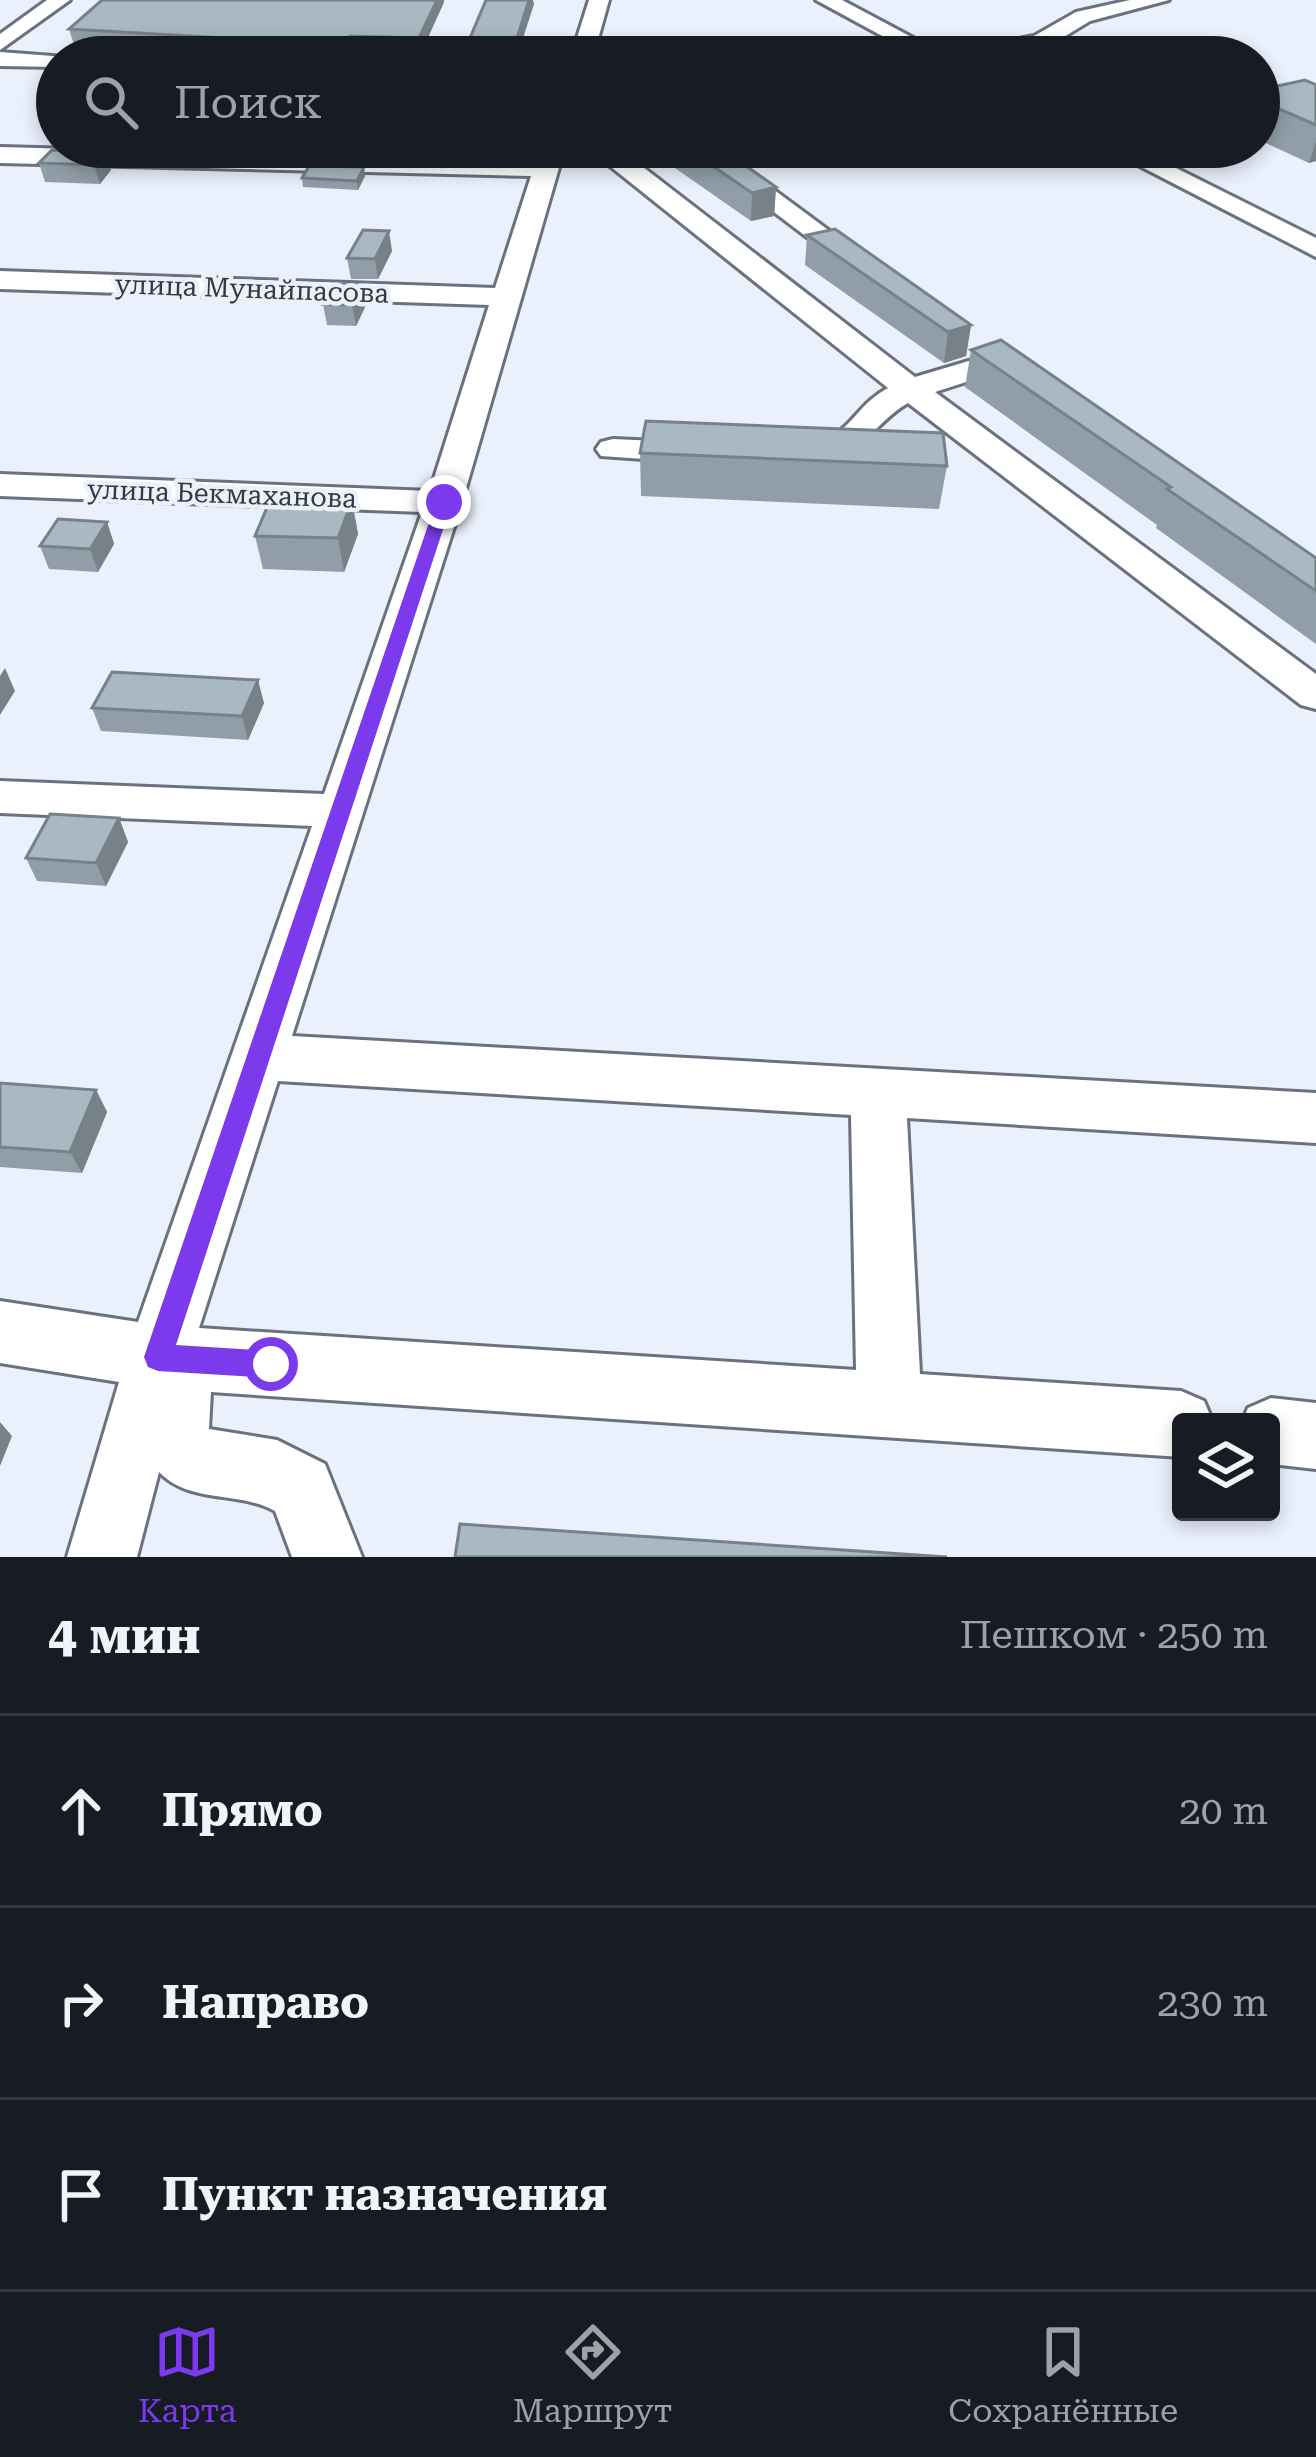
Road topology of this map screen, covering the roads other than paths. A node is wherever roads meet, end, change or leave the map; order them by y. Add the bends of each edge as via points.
1 (60, 0) edge
2 (599, 0) edge
3 (826, 0) edge
4 (1159, 0) edge
5 (588, 36) edge
6 (897, 36) edge
7 (1049, 36) edge
8 (0, 44) edge
9 (0, 59) edge
10 (36, 60) edge
11 (0, 155) edge
12 (36, 155) edge
13 (546, 168) edge
14 (635, 168) edge
15 (728, 168) edge
16 (1156, 168) edge
17 (832, 245) junction
18 (1316, 249) edge
19 (753, 266) junction
20 (0, 280) edge
21 (888, 284) edge
22 (505, 298) junction
23 (962, 335) edge
24 (910, 389) junction
25 (613, 449) dead end
26 (731, 454) edge
27 (779, 457) edge
28 (0, 485) edge
29 (444, 502) junction
30 (1316, 695) edge
31 (0, 797) edge
32 (340, 812) junction
33 (258, 1057) junction
34 (878, 1094) junction
35 (1316, 1118) edge
36 (0, 1332) edge
37 (170, 1358) junction
38 (889, 1405) junction
39 (1172, 1423) edge
40 (1280, 1432) edge
41 (1316, 1436) edge
42 (102, 1557) edge
43 (327, 1557) edge

1 - 8 street
2 - 5 street
3 - 6 street
4 - 7 street via 1082,16
9 - 10 street
11 - 12 street
13 - 22 street
14 - 19 street
15 - 17 street
16 - 18 street
17 - 19 street
17 - 21 street
19 - 24 street
20 - 22 street, улица Мунайпасова
22 - 29 street
23 - 24 street via 1008,368
24 - 27 street via 878,407 846,444
24 - 30 street
25 - 26 street
28 - 29 street, улица Бекмаханова
29 - 32 street
31 - 32 street
32 - 33 street
33 - 34 street
33 - 37 street
34 - 35 street
34 - 38 street
36 - 37 street
37 - 38 street
37 - 42 street
37 - 43 street via 176,1437 188,1455 278,1474 302,1487
38 - 39 street
40 - 41 street

